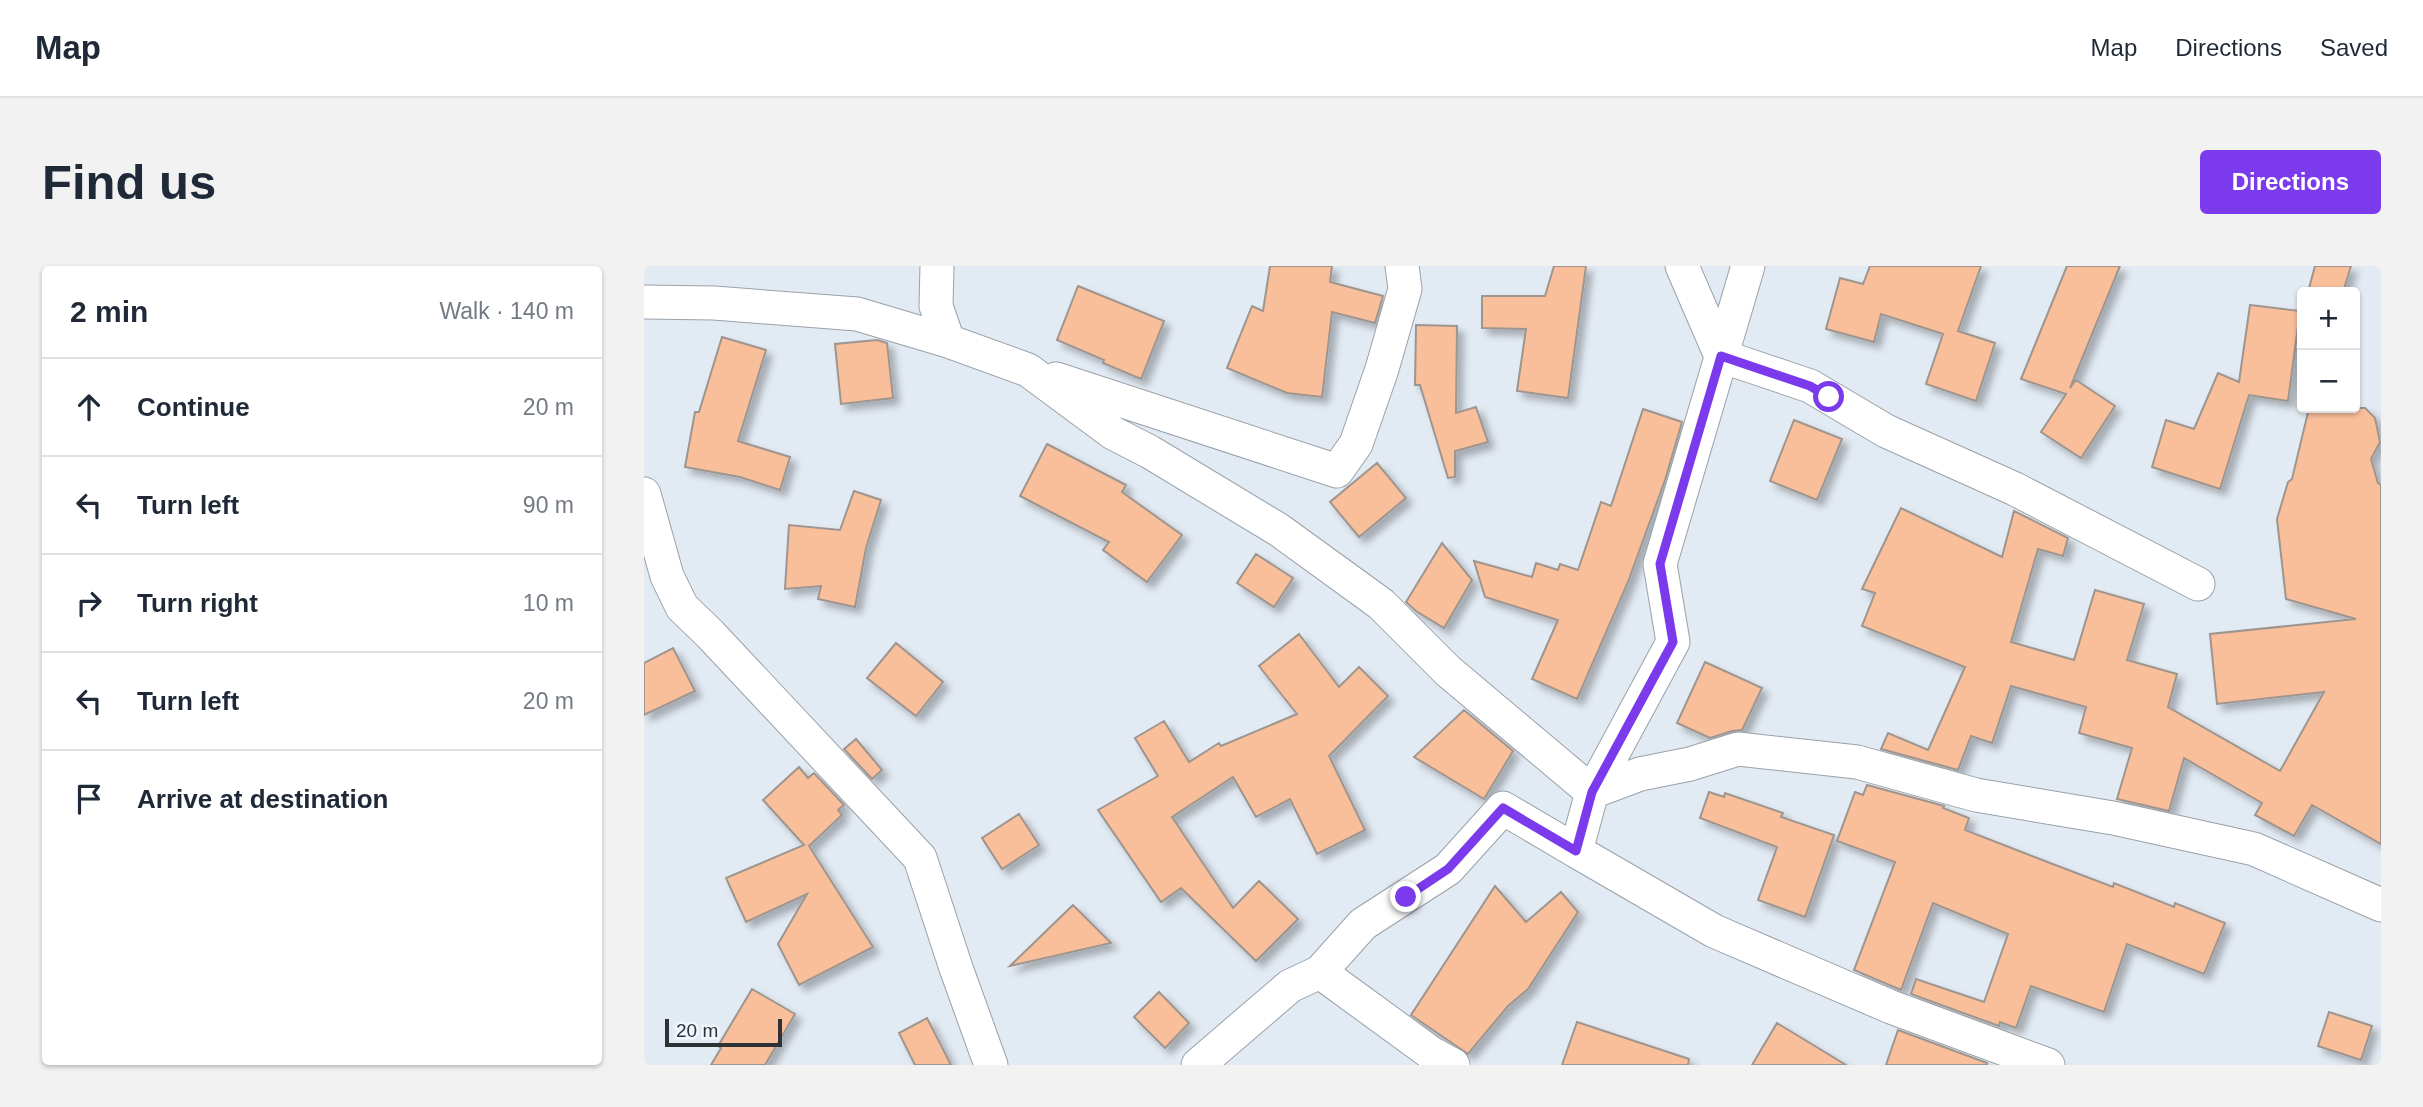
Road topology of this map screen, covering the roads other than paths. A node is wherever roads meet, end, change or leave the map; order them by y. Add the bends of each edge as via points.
1 (937, 266) edge
2 (1402, 266) edge
3 (1682, 266) edge
4 (1748, 266) edge
5 (644, 302) edge
6 (948, 341) junction
7 (1721, 356) junction
8 (1028, 370) junction
9 (644, 495) edge
10 (2198, 584) dead end
11 (1592, 792) junction
12 (1576, 851) junction
13 (2381, 905) edge
14 (1320, 972) junction
15 (991, 1065) edge
16 (1198, 1065) edge
17 (1453, 1065) edge
18 (2048, 1065) edge

1 - 6 street via 936,306
2 - 8 street via 1405,289 1382,369 1356,444 1337,471
3 - 7 street
4 - 7 street
5 - 6 street via 858,314
6 - 8 street
7 - 10 street via 1810,386 1886,431 2015,489
7 - 11 street via 1660,564 1673,642
8 - 11 street via 1113,433 1279,530 1381,604 1447,671
9 - 15 street via 667,576 682,607 920,858
11 - 12 street
11 - 13 street via 1640,774 1738,749 1857,762 1976,795 2113,818 2254,849
12 - 14 street via 1503,808 1448,869 1363,924
12 - 18 street via 1714,931 1891,1007
14 - 16 street via 1290,986
14 - 17 street

